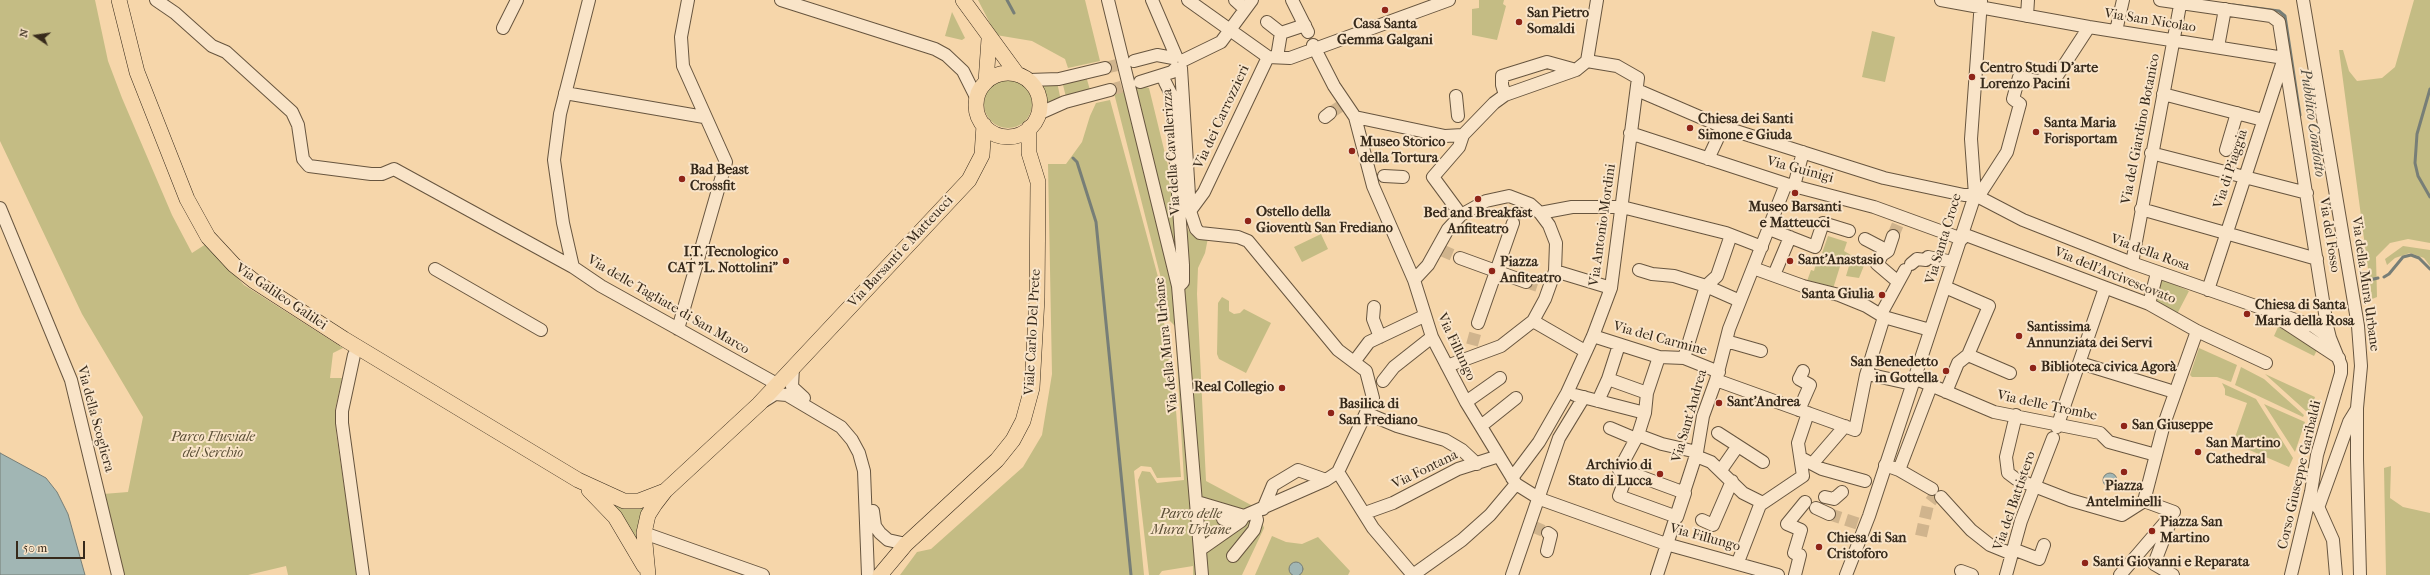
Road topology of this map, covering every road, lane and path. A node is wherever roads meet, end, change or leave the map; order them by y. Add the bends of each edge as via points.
1 (119, 0) edge
2 (156, 0) edge
3 (517, 0) edge
4 (589, 0) edge
5 (688, 0) edge
6 (781, 0) edge
7 (963, 0) edge
8 (1108, 0) edge
9 (1152, 0) edge
10 (1188, 0) edge
11 (1234, 0) edge
12 (1292, 0) edge
13 (1449, 0) edge
14 (1597, 0) edge
15 (1941, 0) edge
16 (2028, 0) edge
17 (2122, 0) edge
18 (2160, 0) edge
19 (2303, 0) edge
20 (2181, 1) edge
21 (808, 4) edge
22 (1249, 4) edge
23 (1981, 5) edge
24 (2225, 9) junction
25 (2027, 16) junction
26 (1266, 22) dead end
27 (2089, 27) junction
28 (503, 28) dead end
29 (1228, 30) junction
30 (2116, 31) junction
31 (1281, 33) junction
32 (989, 39) junction
33 (2174, 41) junction
34 (1314, 47) junction
35 (2218, 48) junction
36 (1272, 57) junction
37 (2284, 58) junction
38 (1134, 61) tunnel mouth
39 (1587, 61) junction
40 (1178, 62) junction
41 (1105, 68) tunnel mouth
42 (1576, 70) junction
43 (1023, 77) junction
44 (986, 82) junction
45 (1140, 82) tunnel mouth
46 (1166, 82) dead end
47 (1110, 90) tunnel mouth
48 (1637, 90) junction
49 (565, 93) junction
50 (2163, 94) junction
51 (1505, 95) junction
52 (1456, 96) dead end
53 (977, 99) junction
54 (1178, 112) junction
55 (1038, 114) junction
56 (2237, 114) junction
57 (704, 117) junction
58 (1355, 117) junction
59 (2263, 120) junction
60 (984, 125) junction
61 (1462, 127) junction
62 (1723, 127) junction
63 (1029, 128) junction
64 (1630, 133) junction
65 (2226, 150) dead end
66 (1803, 152) junction
67 (2151, 153) junction
68 (1708, 159) junction
69 (1376, 176) junction
70 (2245, 176) junction
71 (1403, 177) dead end
72 (1790, 185) junction
73 (2307, 193) junction
74 (1976, 196) junction
75 (1622, 207) junction
76 (0, 208) edge
77 (2141, 209) junction
78 (1190, 211) junction
79 (1540, 213) junction
80 (1461, 215) junction
81 (1513, 223) tunnel mouth
82 (1769, 229) junction
83 (1849, 231) dead end
84 (2226, 233) junction
85 (1731, 235) junction
86 (1893, 236) tunnel mouth
87 (1962, 236) junction
88 (1790, 237) junction
89 (1865, 239) dead end
90 (1762, 247) junction
91 (1888, 250) junction
92 (1460, 258) tunnel mouth
93 (2317, 259) junction
94 (1954, 262) junction
95 (2132, 263) junction
96 (573, 267) junction
97 (1753, 268) junction
98 (435, 269) dead end
99 (1639, 270) dead end
100 (1496, 271) junction
101 (1555, 271) junction
102 (2157, 272) junction
103 (1776, 276) junction
104 (1414, 280) junction
105 (1898, 281) junction
106 (1526, 282) tunnel mouth
107 (1178, 286) junction
108 (1706, 286) junction
109 (1945, 287) junction
110 (1611, 288) junction
111 (2105, 288) junction
112 (2208, 290) junction
113 (1740, 301) junction
114 (2148, 304) junction
115 (1374, 307) dead end
116 (2267, 310) junction
117 (1883, 315) junction
118 (1424, 316) junction
119 (1533, 321) junction
120 (1478, 323) tunnel mouth
121 (678, 329) junction
122 (541, 330) dead end
123 (1930, 330) junction
124 (2197, 331) junction
125 (1593, 336) junction
126 (1380, 337) junction
127 (1432, 337) junction
128 (2330, 338) junction
129 (1726, 341) junction
130 (1620, 345) junction
131 (1585, 351) junction
132 (1760, 351) dead end
133 (359, 353) junction
134 (1968, 355) junction
135 (1660, 357) junction
136 (1684, 358) junction
137 (2339, 358) junction
138 (1354, 362) junction
139 (2080, 363) junction
140 (2266, 363) dead end
141 (1447, 366) junction
142 (793, 367) junction
143 (1803, 371) dead end
144 (2010, 372) dead end
145 (1867, 374) junction
146 (1717, 376) junction
147 (1500, 378) dead end
148 (1608, 379) junction
149 (1383, 381) dead end
150 (1913, 381) junction
151 (777, 384) junction
152 (1931, 386) junction
153 (2168, 390) dead end
154 (1946, 392) junction
155 (1566, 393) junction
156 (1647, 393) junction
157 (1584, 397) junction
158 (1516, 398) dead end
159 (1598, 401) junction
160 (1466, 402) junction
161 (759, 404) junction
162 (2358, 408) junction
163 (1804, 411) junction
164 (1366, 413) junction
165 (1645, 413) junction
166 (2016, 415) junction
167 (1481, 426) junction
168 (1610, 428) dead end
169 (1850, 428) junction
170 (2056, 430) junction
171 (1718, 433) dead end
172 (1637, 437) junction
173 (1737, 447) junction
174 (1697, 454) junction
175 (2156, 455) junction
176 (1499, 456) junction
177 (1801, 458) junction
178 (1763, 462) dead end
179 (1812, 463) junction
180 (1477, 464) junction
181 (1885, 465) junction
182 (1721, 470) junction
183 (1900, 470) junction
184 (1338, 472) junction
185 (1627, 474) junction
186 (578, 480) junction
187 (1326, 480) junction
188 (1514, 481) junction
189 (1732, 481) junction
190 (1873, 483) junction
191 (2033, 486) junction
192 (665, 491) junction
193 (1842, 492) dead end
194 (2311, 492) junction
195 (1683, 494) junction
196 (1825, 496) dead end
197 (1540, 499) junction
198 (2144, 501) junction
199 (1197, 502) junction
200 (1805, 502) dead end
201 (1763, 503) junction
202 (1816, 508) dead end
203 (2318, 508) junction
204 (1254, 512) junction
205 (2174, 512) junction
206 (1365, 513) junction
207 (1829, 514) tunnel mouth
208 (1675, 516) junction
209 (1224, 519) dead end
210 (1702, 520) dead end
211 (644, 533) junction
212 (1548, 533) dead end
213 (906, 544) junction
214 (1666, 544) junction
215 (2044, 545) dead end
216 (1202, 549) junction
217 (1547, 551) dead end
218 (2012, 552) junction
219 (1233, 556) dead end
220 (1743, 568) edge
221 (648, 574) edge
222 (118, 575) edge
223 (363, 575) edge
224 (763, 575) edge
225 (868, 575) edge
226 (880, 575) edge
227 (1202, 575) edge
228 (1413, 575) edge
229 (1512, 575) edge
230 (1656, 575) edge
231 (1778, 575) edge
232 (1795, 575) edge
233 (1846, 575) edge
234 (2006, 575) edge
235 (2120, 575) edge
236 (2173, 575) edge
237 (2290, 575) edge
238 (2336, 575) edge
239 (2360, 575) edge

1 - 133 main road, Via Galileo Galilei via 132,56 150,108 187,200 205,232 218,249 243,273 344,339
2 - 96 street via 175,12 212,46 226,52 292,112 298,125 304,159 309,166 371,174 382,174 394,169
3 - 28 street
4 - 49 street, Via delle Tagliate di San Marco
5 - 57 street via 681,37 683,66
6 - 21 street
7 - 32 main road
8 - 107 street, Via della Mura Urbane
9 - 40 street, Via della Cavallerizza
10 - 29 street
11 - 22 street
12 - 31 street via 1307,28
13 - 34 street
14 - 39 street
15 - 23 street, Via San Nicolao
16 - 25 street
17 - 30 street
18 - 20 street, Via del Fosso
19 - 162 street, Via della Mura Urbane via 2358,326 2361,366
20 - 24 street, Via del Fosso
20 - 33 street, Via del Giardino Botanico
21 - 53 street via 933,48 946,55 966,76
22 - 29 street
23 - 25 street, Via San Nicolao
23 - 74 street, Via Santa Croce via 1971,139
24 - 35 street
24 - 37 street, Via del Fosso via 2277,19
25 - 27 street, Via San Nicolao
26 - 31 street
27 - 30 street, Via San Nicolao
27 - 74 street via 2055,79 2038,81 2019,77 2013,99 2020,104 2006,152
29 - 36 street
29 - 40 street via 1221,42
30 - 33 street, Via San Nicolao
31 - 36 street, Via dei Carrozzieri
32 - 43 main road
32 - 44 main road
33 - 35 street, Via San Nicolao
33 - 50 street, Via del Giardino Botanico
34 - 36 street via 1290,58
34 - 58 street, Via Fillungo via 1344,105
35 - 37 street, Via San Nicolao
36 - 78 street, Via dei Carrozzieri via 1204,192
37 - 59 street, Via di Piaggia
37 - 73 street, Via del Fosso
38 - 40 street via 1157,55
39 - 42 street
39 - 48 street, Via Antonio Mordini via 1617,66 1632,73 1638,78
40 - 45 street via 1172,72
40 - 54 street, Via della Cavallerizza
41 - 43 street via 1059,79
42 - 51 street
42 - 51 street via 1547,62 1502,76
43 - 44 main road via 999,74
43 - 55 main road via 1039,96
44 - 53 main road
46 - 54 street
47 - 55 street via 1065,102
48 - 62 street
48 - 64 street, Via Antonio Mordini
49 - 57 street
49 - 96 street, Via delle Tagliate di San Marco via 554,160 563,223
50 - 56 street
50 - 67 street, Via del Giardino Botanico
51 - 61 street
52 - 61 street
53 - 60 main road via 978,113
54 - 78 street, Via della Cavallerizza
54 - 107 street via 1183,282
55 - 63 main road
56 - 59 street
56 - 65 street
57 - 121 street via 726,162
58 - 61 street via 1445,136
58 - 69 street, Via Fillungo
59 - 70 street, Via di Piaggia
60 - 63 main road via 1005,136 1019,134
60 - 142 main road, Via Barsanti e Matteucci via 982,155 969,180
61 - 80 street via 1459,147 1433,177
62 - 66 street
62 - 68 street
63 - 213 main road, Viale Carlo Del Prete via 1029,153 1038,182 1037,298 1028,405 1018,431 1006,450
64 - 68 street, Via Guinigi
64 - 75 street, Via Antonio Mordini
66 - 72 street, Via Sant'Andrea
66 - 74 street via 1884,178
67 - 70 street
67 - 77 street, Via del Giardino Botanico
68 - 72 street, Via Guinigi
69 - 71 street
69 - 104 street, Via Fillungo
70 - 73 street
70 - 84 street, Via di Piaggia
72 - 82 street, Via Sant'Andrea
72 - 87 street, Via Guinigi via 1834,195
73 - 93 street, Via del Fosso
74 - 87 street, Via Santa Croce
74 - 95 street, Via della Rosa via 2023,220
75 - 79 street via 1572,207
75 - 85 street
75 - 110 street, Via Antonio Mordini
76 - 222 street, Via della Scogliera via 71,380
77 - 84 street
77 - 95 street, Via del Giardino Botanico
78 - 138 street, Via della Cavallerizza via 1200,233 1238,237 1248,241 1338,350
79 - 80 street via 1509,196 1486,201
79 - 101 street via 1549,225 1556,242
80 - 104 street via 1448,229 1428,265
81 - 100 street
82 - 88 street
82 - 90 street, Via Sant'Andrea
83 - 88 street via 1823,223 1815,247
84 - 93 street
84 - 112 street, Via di Piaggia
85 - 90 street
85 - 108 street via 1717,276
86 - 91 street
87 - 94 street, Via Santa Croce
87 - 111 street, Via dell'Arcivescovato
88 - 103 street
89 - 91 street
90 - 97 street, Via Sant'Andrea
91 - 105 street via 1877,264
92 - 100 street
93 - 128 street, Via del Fosso
94 - 105 street via 1928,257 1926,260 1917,259
94 - 109 street, Via Santa Croce
95 - 102 street, Via della Rosa
96 - 121 street, Via delle Tagliate di San Marco
97 - 103 street
97 - 113 street, Via Sant'Andrea
98 - 122 street
99 - 108 street via 1674,276
100 - 106 street
100 - 120 street
101 - 110 street
101 - 119 street
102 - 112 street, Via della Rosa
102 - 114 street
103 - 117 street via 1839,295
104 - 118 street, Via Fillungo
105 - 117 street
107 - 199 street, Via della Mura Urbane
108 - 113 street
108 - 136 street
109 - 123 street, Via Santa Croce
109 - 134 street via 1989,306
110 - 125 street, Via Antonio Mordini
111 - 114 street, Via dell'Arcivescovato
111 - 139 street, Via del Battistero
112 - 116 street, Via della Rosa
113 - 129 street, Via Sant'Andrea
114 - 124 street, Via dell'Arcivescovato
115 - 126 street via 1373,319
116 - 128 street via 2313,326
116 - 137 street
117 - 123 street
117 - 145 street
118 - 126 street
118 - 127 street, Via Fillungo
119 - 131 street
119 - 141 street via 1501,346 1484,351 1471,351
121 - 151 street, Via delle Tagliate di San Marco
123 - 150 street, Via Santa Croce
124 - 140 street, Via dell'Arcivescovato
124 - 175 street via 2179,378
125 - 130 street, Via del Carmine
125 - 131 street, Via Antonio Mordini
126 - 138 street via 1366,346
127 - 141 street, Via Fillungo
127 - 149 street via 1394,367
128 - 137 street, Via del Fosso
129 - 132 street
129 - 146 street, Via Sant'Andrea
130 - 135 street, Via del Carmine
130 - 148 street
131 - 155 street, Via Antonio Mordini
133 - 186 main road, Via Galileo Galilei
133 - 223 street via 342,411 342,423
134 - 144 street
134 - 154 street via 1958,363
135 - 136 street, Via del Carmine
135 - 156 street
136 - 146 street, Via del Carmine
137 - 194 street, Corso Giuseppe Garibaldi via 2341,373 2318,454
138 - 164 street via 1366,371 1373,398
139 - 153 street
139 - 170 street, Via del Battistero
141 - 160 street, Via Fillungo
142 - 151 main road, Via Barsanti e Matteucci
142 - 213 street via 791,384 796,392 838,416 860,439 871,471 875,526 888,540
143 - 163 street via 1799,379 1810,385
145 - 150 street, Via delle Trombe
145 - 169 street
146 - 163 street, Via del Carmine
146 - 174 street, Via Sant'Andrea via 1703,416
147 - 160 street
148 - 156 street
148 - 159 street
150 - 152 street, Via delle Trombe
150 - 181 street, Via Santa Croce
151 - 161 main road, Via Barsanti e Matteucci
152 - 154 street, Via delle Trombe
152 - 183 street
154 - 166 street, Via delle Trombe via 1994,412
155 - 157 street
155 - 188 street, Via Antonio Mordini via 1540,442
156 - 165 street
157 - 159 street
157 - 197 street via 1559,438
158 - 167 street
159 - 165 street
160 - 167 street, Via Fillungo
161 - 192 main road, Via Barsanti e Matteucci
161 - 225 street, Via Barsanti e Matteucci via 776,394 787,395 841,428 852,440 864,471
162 - 203 street via 2349,422
162 - 239 street, Via della Mura Urbane
163 - 169 street, Via del Carmine
163 - 177 street via 1798,443
164 - 180 street via 1397,426 1445,440 1462,450
164 - 184 street
165 - 172 street
166 - 170 street, Via delle Trombe
166 - 191 street via 2006,458 2008,473 2016,480
167 - 176 street, Via Fillungo
168 - 172 street
169 - 179 street
170 - 175 street, Via delle Trombe via 2100,433 2109,442
170 - 191 street, Via del Battistero
171 - 173 street
172 - 174 street
172 - 185 street via 1620,470
173 - 178 street
173 - 182 street
174 - 182 street
174 - 195 street, Via Sant'Andrea
175 - 198 street
176 - 180 street, Via Fontana
176 - 188 street, Via Fillungo
177 - 179 street
177 - 201 street via 1803,476
179 - 190 street via 1847,478
180 - 206 street, Via Fontana via 1458,469 1393,503
181 - 183 street
181 - 190 street
182 - 189 street
183 - 218 street via 1937,493 1971,530 1990,545
184 - 187 street
184 - 206 street
185 - 195 street via 1628,472
185 - 208 street via 1619,496
186 - 192 main road, Via Galileo Galilei via 624,501 639,501
186 - 221 main road, Via Galileo Galilei via 615,517
187 - 204 street
187 - 204 street via 1298,470 1273,484
188 - 197 street, Via Fillungo
188 - 228 street, Via Antonio Mordini via 1490,514 1462,540
189 - 201 street via 1743,493
189 - 210 street via 1713,525
190 - 233 street via 1864,525
191 - 198 street via 2074,502 2122,515
191 - 218 street, Via del Battistero
192 - 211 main road via 648,515
193 - 196 street via 1834,499
194 - 203 street
194 - 237 street, Corso Giuseppe Garibaldi
195 - 208 street, Via Sant'Andrea via 1685,493 1677,517
197 - 214 street, Via Fillungo
197 - 229 street
198 - 205 street
199 - 204 street
199 - 216 street, Via della Mura Urbane
200 - 232 street via 1787,524 1800,530 1794,553 1800,555
201 - 220 street via 1752,523
202 - 207 street
203 - 238 street via 2332,540
204 - 209 street
204 - 216 street
204 - 219 street via 1257,520 1254,530
205 - 235 street
205 - 236 street via 2154,564
206 - 228 street via 1373,528
208 - 214 street
211 - 221 main road
211 - 224 street
212 - 217 street via 1551,535
213 - 226 main road, Viale Carlo Del Prete
214 - 220 street, Via Fillungo
214 - 230 street
215 - 218 street via 2039,558
216 - 227 street, Via della Mura Urbane
218 - 234 street, Via del Battistero
220 - 231 street, Via Fillungo

